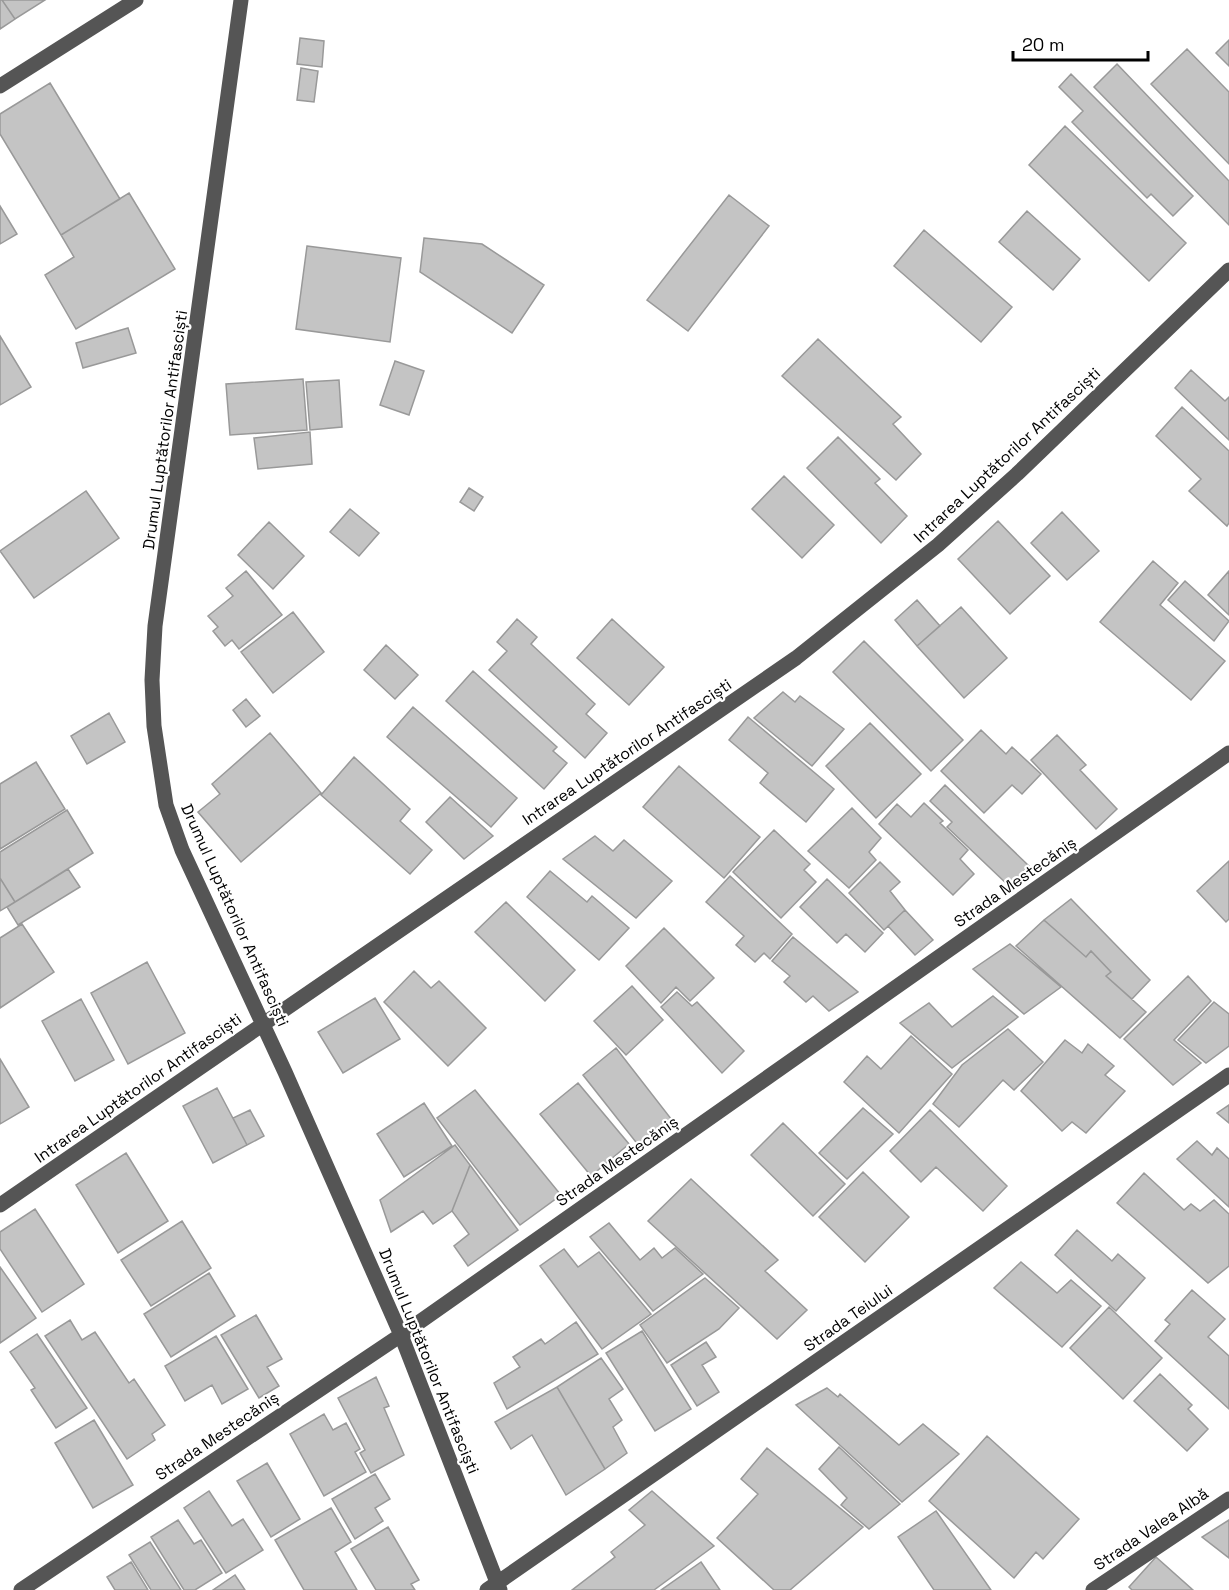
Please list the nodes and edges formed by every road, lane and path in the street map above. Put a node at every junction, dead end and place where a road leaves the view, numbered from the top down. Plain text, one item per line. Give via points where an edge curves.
1 (136, 0) edge
2 (241, 0) edge
3 (0, 86) edge
4 (1229, 270) edge
5 (1229, 753) edge
6 (262, 1023) junction
7 (1229, 1075) edge
8 (0, 1205) edge
9 (401, 1335) junction
10 (1229, 1498) edge
11 (495, 1588) edge
12 (21, 1590) edge
13 (1093, 1590) edge

1 - 3 street
2 - 6 street, Drumul Luptătorilor Antifasciști via 155,626 152,680 154,726 166,805 182,850
4 - 6 street, Intrarea Luptătorilor Antifasciști via 1017,474 938,544 796,658
5 - 9 street, Strada Mestecăniș
6 - 8 street, Intrarea Luptătorilor Antifasciști
6 - 9 street, Drumul Luptătorilor Antifasciști
7 - 11 street, Strada Teiului
9 - 11 street, Drumul Luptătorilor Antifasciști
9 - 12 street, Strada Mestecăniș
10 - 13 street, Strada Valea Albă

